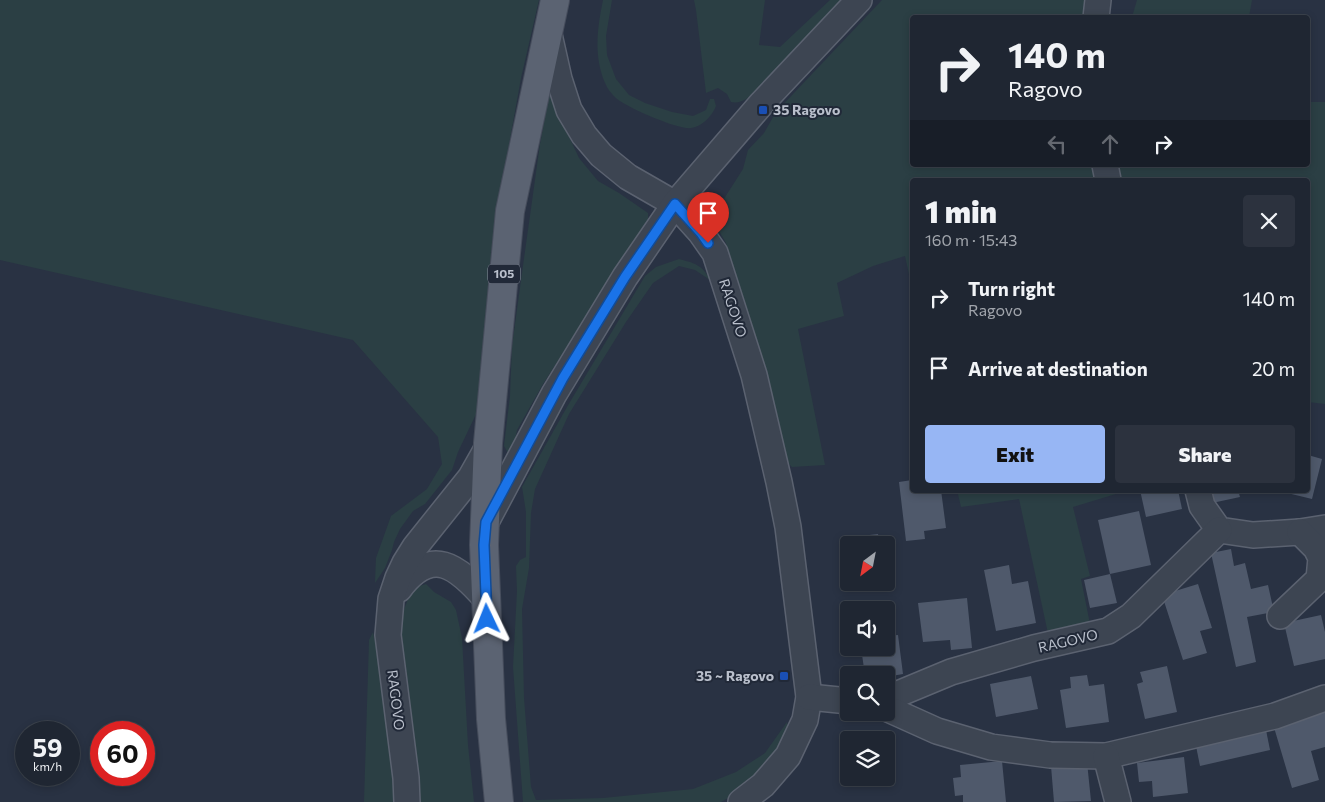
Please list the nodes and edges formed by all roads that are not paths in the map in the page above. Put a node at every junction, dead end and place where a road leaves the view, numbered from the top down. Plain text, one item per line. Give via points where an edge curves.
1 (555, 0) edge
2 (859, 0) edge
3 (1098, 0) edge
4 (1096, 15) edge
5 (548, 29) junction
6 (675, 204) junction
7 (488, 448) junction
8 (1199, 493) edge
9 (486, 522) junction
10 (1325, 528) edge
11 (1219, 530) junction
12 (1300, 532) junction
13 (391, 599) junction
14 (486, 599) junction
15 (1280, 616) dead end
16 (895, 696) edge
17 (809, 697) junction
18 (1325, 698) edge
19 (840, 700) edge
20 (895, 712) edge
21 (1106, 756) junction
22 (407, 802) edge
23 (499, 802) edge
24 (741, 802) edge
25 (1118, 802) edge

1 - 5 main road, 105
2 - 6 street via 762,103
3 - 4 street
5 - 6 street, RAGOVO via 569,110 584,135 601,156 628,177
5 - 7 main road, 105 via 510,210
6 - 9 street via 625,277 563,378
6 - 17 street, RAGOVO via 715,253 754,375 788,527
7 - 9 main road, 105
7 - 13 street, RAGOVO via 471,477 405,563
8 - 11 street via 1202,506
9 - 14 main road, 105
10 - 12 street
11 - 12 street via 1253,535
11 - 16 street, RAGOVO via 1131,616 1108,632 1034,648 951,672
12 - 15 street via 1321,558 1319,579
13 - 14 street via 408,576 438,563 467,577
13 - 22 street, RAGOVO via 388,635
14 - 23 main road, 105 via 491,719
17 - 19 street
17 - 24 street, RAGOVO via 805,720 788,756 763,786
18 - 21 street via 1275,716
20 - 21 street via 937,731 991,747 1050,755
21 - 25 street

